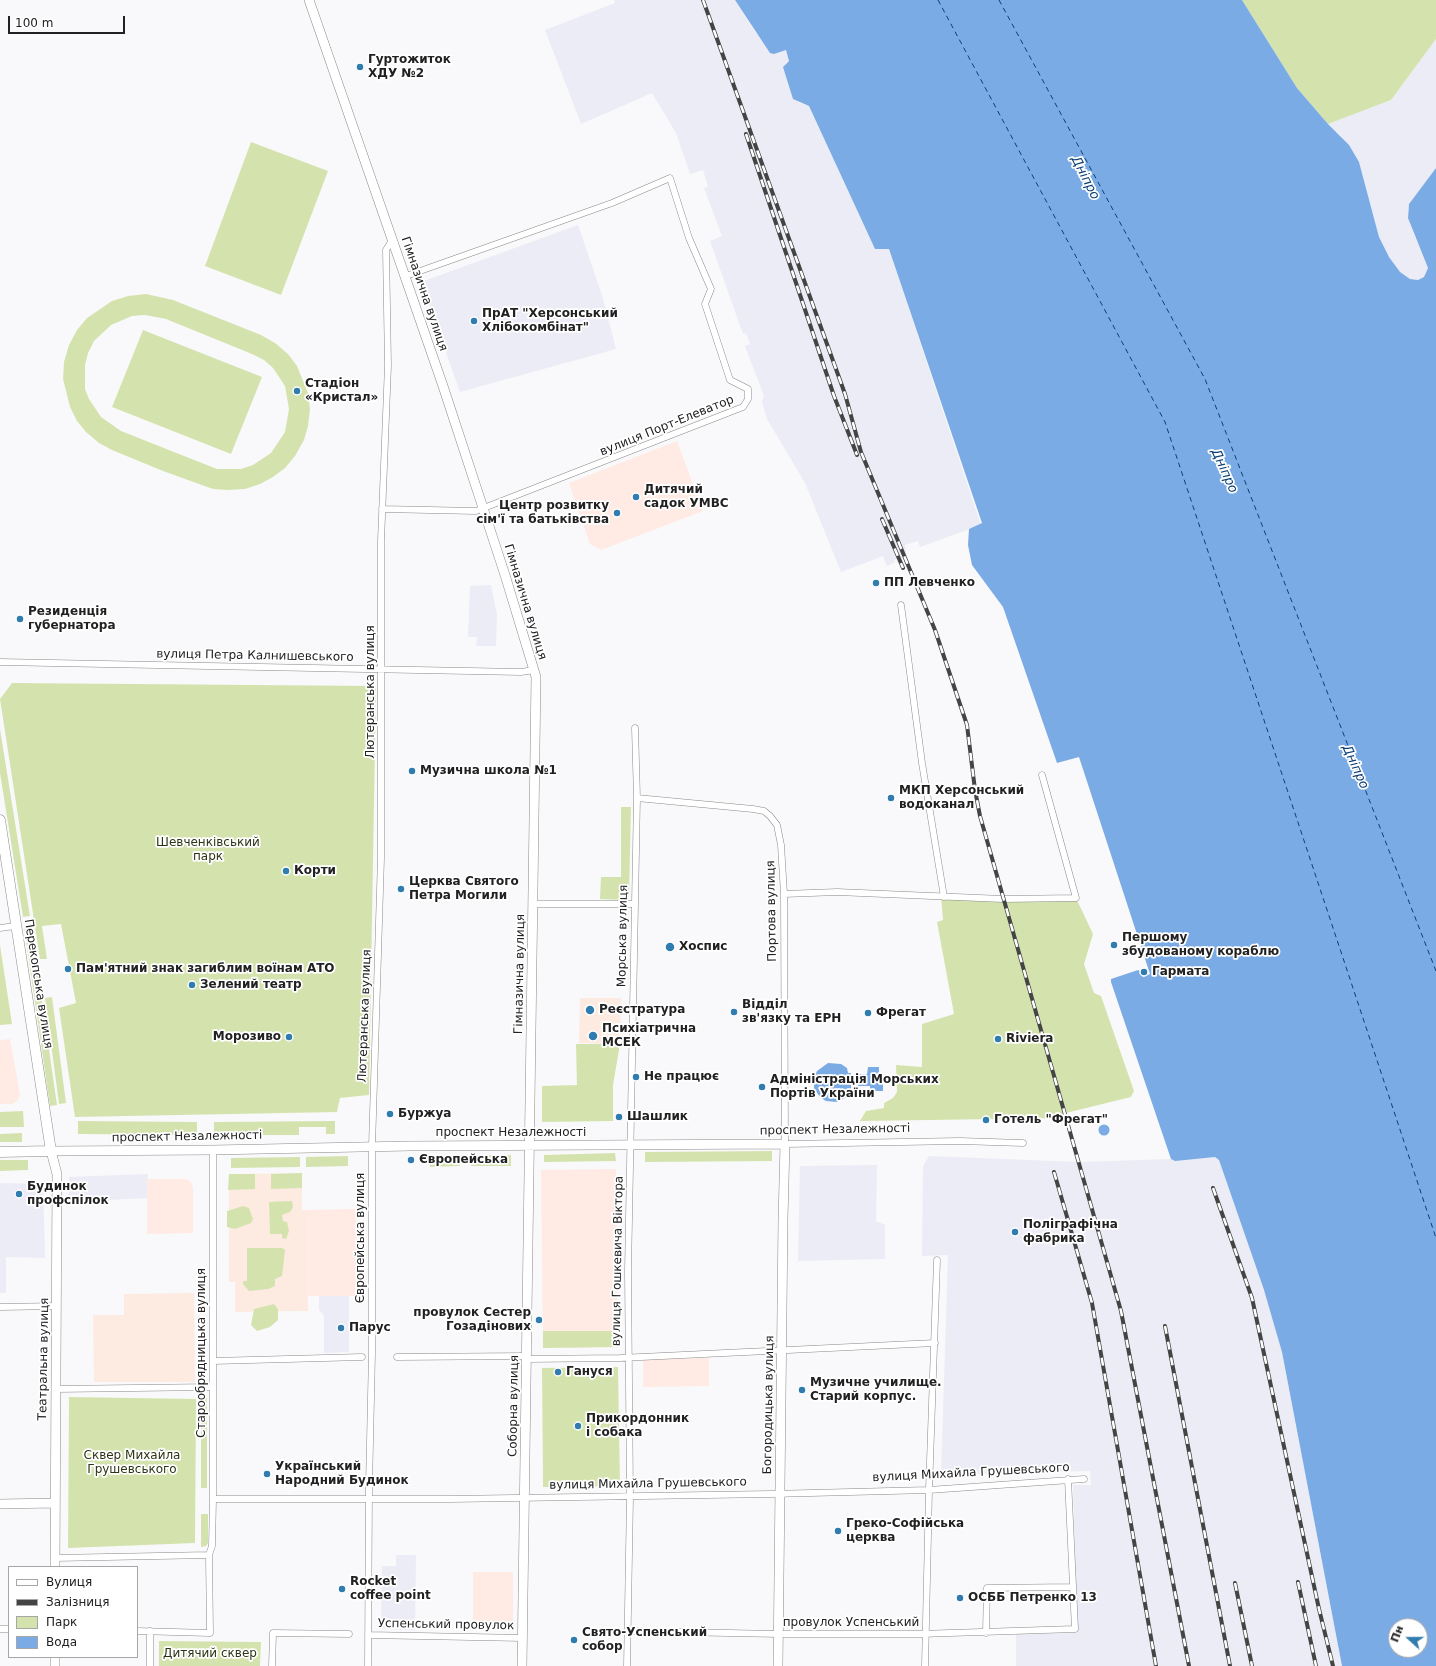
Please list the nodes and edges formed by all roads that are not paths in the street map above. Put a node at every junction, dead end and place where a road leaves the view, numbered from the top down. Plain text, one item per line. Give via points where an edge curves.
1 (309, 0) edge
2 (392, 240) junction
3 (406, 276) junction
4 (382, 509) junction
5 (483, 509) junction
6 (901, 605) dead end
7 (0, 662) edge
8 (382, 668) junction
9 (534, 670) junction
10 (635, 728) dead end
11 (1042, 775) dead end
12 (637, 798) junction
13 (0, 820) edge
14 (784, 894) junction
15 (944, 897) junction
16 (533, 904) junction
17 (634, 904) junction
18 (15, 926) junction
19 (0, 928) edge
20 (1023, 1143) dead end
21 (785, 1144) junction
22 (630, 1145) junction
23 (372, 1146) junction
24 (529, 1146) junction
25 (213, 1150) junction
26 (51, 1151) junction
27 (0, 1152) edge
28 (937, 1260) dead end
29 (0, 1306) edge
30 (57, 1306) junction
31 (935, 1343) junction
32 (783, 1351) junction
33 (362, 1357) dead end
34 (397, 1357) dead end
35 (527, 1357) junction
36 (628, 1357) junction
37 (213, 1361) junction
38 (212, 1387) junction
39 (56, 1389) junction
40 (1068, 1479) junction
41 (1084, 1479) dead end
42 (929, 1490) junction
43 (780, 1493) junction
44 (630, 1497) junction
45 (368, 1498) junction
46 (524, 1498) junction
47 (213, 1499) junction
48 (55, 1503) junction
49 (0, 1504) edge
50 (209, 1555) junction
51 (55, 1562) edge
52 (1073, 1587) junction
53 (138, 1631) edge
54 (150, 1631) junction
55 (627, 1631) junction
56 (986, 1633) junction
57 (349, 1634) dead end
58 (368, 1634) junction
59 (779, 1634) junction
60 (926, 1634) junction
61 (522, 1638) junction
62 (150, 1666) edge
63 (272, 1666) edge
64 (368, 1666) edge
65 (522, 1666) edge
66 (627, 1666) edge
67 (778, 1666) edge
68 (925, 1666) edge

1 - 2 street, Гімназична вулиця
2 - 3 street, Гімназична вулиця
2 - 4 street, Лютеранська вулиця via 386,250 388,365
3 - 5 street, Гімназична вулиця
3 - 5 street, вулиця Порт-Елеватор via 612,203 670,178 689,238 711,289 705,304 730,380 748,389 748,399 743,408
4 - 5 street, вулиця Порт-Елеватор via 476,512
4 - 8 street, Лютеранська вулиця
5 - 9 street, Гімназична вулиця
6 - 15 street via 922,763
7 - 8 street, вулиця Петра Калнишевського
8 - 9 street, вулиця Петра Калнишевського via 522,672
8 - 23 street, Лютеранська вулиця via 380,916
9 - 16 street, Гімназична вулиця via 536,677
10 - 12 street, Морська вулиця
11 - 15 street via 1076,898 1003,900
12 - 14 street, Портова вулиця via 764,811 777,825
12 - 17 street, Морська вулиця
13 - 18 main road, Перекопська вулиця
14 - 15 street via 837,892
14 - 21 street, Портова вулиця
16 - 17 street
16 - 24 street, Гімназична вулиця
17 - 22 street, Морська вулиця
18 - 19 street
18 - 26 main road, Перекопська вулиця
20 - 21 street, проспект Незалежності via 960,1141
21 - 22 street, проспект Незалежності
21 - 32 street, Богородицька вулиця
22 - 24 street, проспект Незалежності
22 - 36 street, вулиця Гошкевича Віктора
23 - 24 street, проспект Незалежності
23 - 25 street, проспект Незалежності
23 - 45 street, Європейська вулиця via 372,1353
24 - 35 street, Соборна вулиця
25 - 26 street, проспект Незалежності
25 - 37 street, Старообрядницька вулиця
26 - 27 main road, проспект Незалежності
26 - 30 street, Театральна вулиця via 57,1174
28 - 31 street
29 - 30 street
30 - 39 street, Театральна вулиця
31 - 32 street via 791,1348
31 - 42 street
32 - 36 street
32 - 43 street, Богородицька вулиця
33 - 37 street
34 - 35 street
35 - 36 street
35 - 46 street, Соборна вулиця
36 - 44 street, вулиця Гошкевича Віктора
37 - 38 street, Старообрядницька вулиця
38 - 39 street
38 - 47 street, Старообрядницька вулиця
39 - 48 street, Театральна вулиця
40 - 41 street, вулиця Михайла Грушевського
40 - 42 street, вулиця Михайла Грушевського
40 - 52 street
42 - 43 street, вулиця Михайла Грушевського
42 - 60 street
43 - 44 street, вулиця Михайла Грушевського
43 - 59 street, Богородицька вулиця
44 - 46 street, вулиця Михайла Грушевського
44 - 55 street, вулиця Гошкевича Віктора
45 - 46 street, вулиця Михайла Грушевського
45 - 47 street, вулиця Михайла Грушевського
45 - 58 street, Європейська вулиця
46 - 61 street, Соборна вулиця
47 - 50 street, Старообрядницька вулиця via 212,1546
48 - 49 street
48 - 51 street, Театральна вулиця
50 - 51 street
50 - 54 street, Старообрядницька вулиця via 210,1633
52 - 56 street via 987,1588
52 - 56 street, провулок Успенський via 1075,1629
53 - 54 street
54 - 62 street
55 - 59 street, провулок Успенський
55 - 66 street, вулиця Гошкевича Віктора
56 - 60 street, провулок Успенський
57 - 63 street via 273,1633
58 - 61 street, Успенський провулок
58 - 64 street, Європейська вулиця
59 - 60 street, провулок Успенський
59 - 67 street, Богородицька вулиця
60 - 68 street
61 - 65 street, Соборна вулиця

